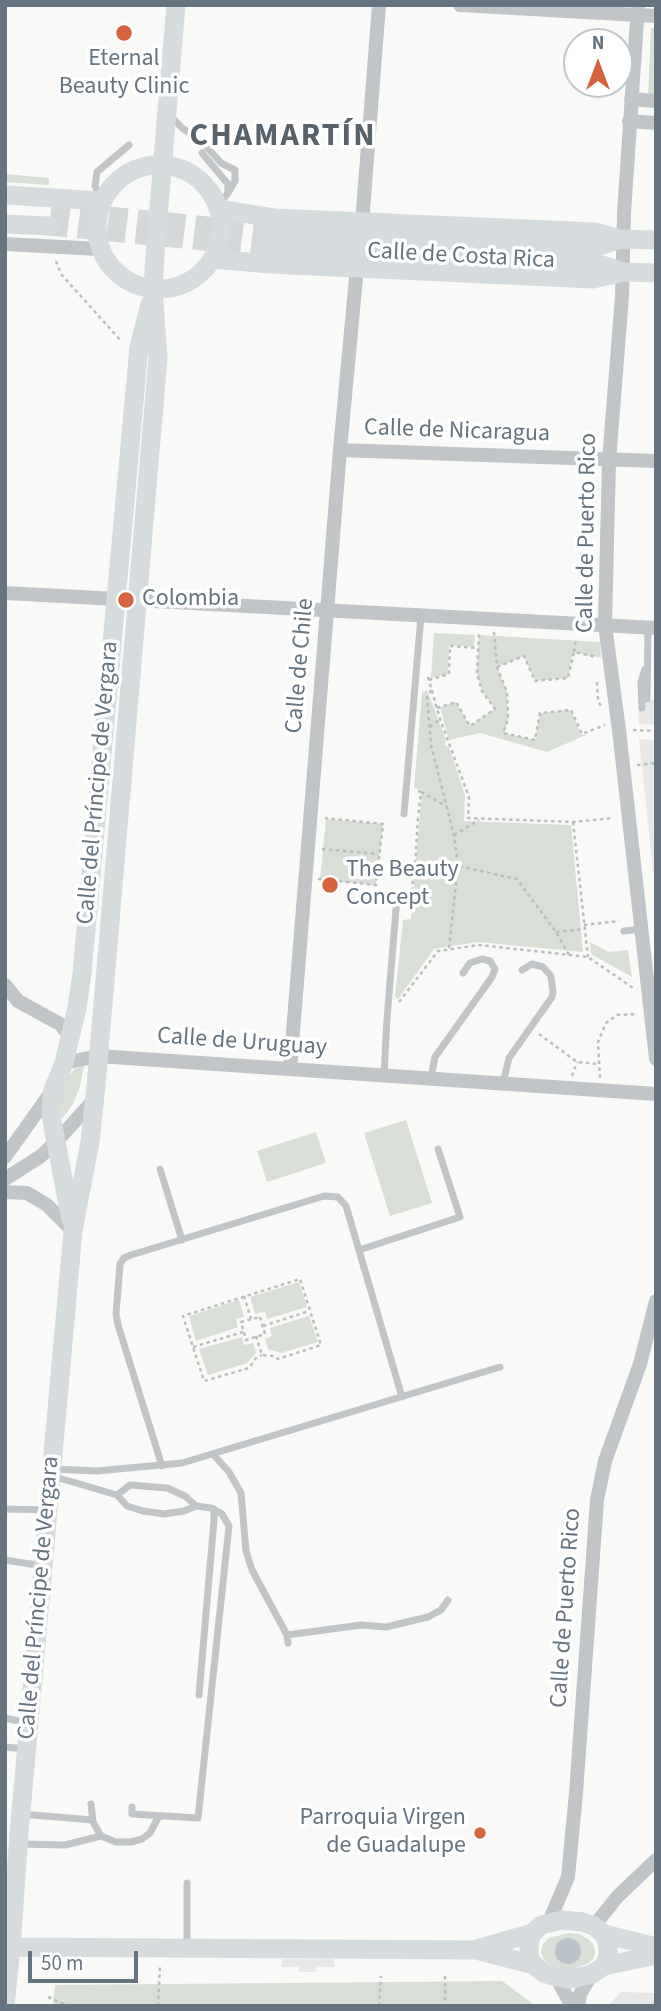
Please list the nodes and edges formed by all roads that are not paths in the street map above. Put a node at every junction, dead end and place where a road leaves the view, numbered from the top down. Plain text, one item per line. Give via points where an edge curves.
1 (176, 5) edge
2 (379, 5) edge
3 (460, 5) edge
4 (637, 10) edge
5 (656, 16) edge
6 (631, 99) junction
7 (656, 101) edge
8 (168, 112) junction
9 (629, 121) junction
10 (656, 123) edge
11 (129, 145) dead end
12 (202, 153) dead end
13 (163, 165) junction
14 (5, 195) edge
15 (102, 201) junction
16 (221, 203) junction
17 (5, 208) edge
18 (362, 223) junction
19 (5, 224) edge
20 (622, 239) junction
21 (656, 240) edge
22 (5, 244) edge
23 (100, 249) junction
24 (212, 259) junction
25 (357, 267) junction
26 (623, 272) junction
27 (656, 273) edge
28 (153, 290) junction
29 (340, 450) junction
30 (609, 460) junction
31 (656, 461) edge
32 (5, 593) edge
33 (116, 599) junction
34 (137, 600) junction
35 (328, 610) junction
36 (421, 615) junction
37 (606, 625) junction
38 (652, 628) edge
39 (648, 662) junction
40 (647, 699) dead end
41 (642, 708) dead end
42 (404, 814) road end
43 (397, 897) road end
44 (641, 924) junction
45 (624, 931) dead end
46 (522, 970) dead end
47 (463, 973) dead end
48 (5, 985) edge
49 (70, 1036) junction
50 (98, 1056) junction
51 (656, 1059) edge
52 (64, 1063) junction
53 (290, 1069) junction
54 (384, 1076) junction
55 (430, 1079) junction
56 (503, 1084) junction
57 (53, 1090) junction
58 (656, 1094) edge
59 (93, 1101) junction
60 (56, 1142) junction
61 (438, 1149) dead end
62 (5, 1157) edge
63 (160, 1169) dead end
64 (5, 1179) edge
65 (5, 1192) edge
66 (73, 1231) junction
67 (181, 1240) junction
68 (359, 1250) junction
69 (656, 1301) edge
70 (500, 1367) dead end
71 (402, 1397) junction
72 (213, 1454) junction
73 (162, 1466) junction
74 (52, 1473) junction
75 (117, 1494) junction
76 (196, 1506) junction
77 (5, 1508) edge
78 (214, 1509) junction
79 (48, 1510) junction
80 (5, 1560) edge
81 (43, 1566) junction
82 (448, 1600) dead end
83 (199, 1695) dead end
84 (5, 1718) edge
85 (29, 1723) junction
86 (5, 1747) edge
87 (27, 1749) junction
88 (91, 1804) dead end
89 (132, 1807) dead end
90 (21, 1814) junction
91 (159, 1816) junction
92 (93, 1820) junction
93 (101, 1836) junction
94 (18, 1844) junction
95 (656, 1860) edge
96 (187, 1883) dead end
97 (541, 1928) junction
98 (599, 1930) junction
99 (8, 1947) edge
100 (656, 1947) edge
101 (187, 1948) junction
102 (476, 1950) junction
103 (656, 1955) edge
104 (534, 1965) junction
105 (598, 1970) junction
106 (556, 1977) junction
107 (5, 2006) edge
108 (572, 2006) edge
109 (578, 2006) edge

1 - 8 main road, Calle del Príncipe de Vergara
2 - 18 street
3 - 4 street
4 - 5 street
4 - 6 street, Calle de Puerto Rico
6 - 7 street
6 - 9 street, Calle de Puerto Rico
8 - 13 main road, Calle del Príncipe de Vergara
8 - 16 lane via 235,170 235,181
9 - 10 street
9 - 20 street, Calle de Puerto Rico
11 - 15 lane via 97,172 95,186
12 - 16 lane via 228,184
13 - 15 main road via 135,170 116,181
13 - 16 main road via 195,177
13 - 28 main road, Calle del Príncipe de Vergara
14 - 15 main road
15 - 23 main road via 96,219
16 - 18 main road via 260,217
16 - 24 main road via 220,238
17 - 19 main road via 50,218
18 - 20 main road via 594,232
20 - 21 main road, Calle de Costa Rica
20 - 26 street, Calle de Puerto Rico
20 - 26 main road, Calle de Costa Rica via 596,247 265,240 596,263
22 - 23 street
23 - 28 main road via 110,267 125,280
24 - 25 main road
24 - 28 main road via 188,283
25 - 26 main road via 593,279
25 - 29 street, Calle de Chile
26 - 27 main road, Calle de Costa Rica
26 - 30 street, Calle de Puerto Rico
28 - 33 main road, Calle del Príncipe de Vergara via 139,347
28 - 34 main road, Calle del Príncipe de Vergara via 158,358
29 - 30 street, Calle de Nicaragua
29 - 35 street, Calle de Chile
30 - 31 street, Calle de Nicaragua
30 - 37 street, Calle de Puerto Rico
32 - 33 street
33 - 34 street
33 - 49 main road, Calle del Príncipe de Vergara via 84,952
34 - 35 street
34 - 50 main road, Calle del Príncipe de Vergara
35 - 36 street
35 - 53 street, Calle de Chile
36 - 37 street
36 - 42 lane
37 - 38 street
37 - 44 street, Calle de Puerto Rico
38 - 39 lane
39 - 40 lane
39 - 41 lane via 641,682
43 - 54 lane
44 - 45 lane
44 - 51 street, Calle de Puerto Rico
46 - 56 lane via 540,964 554,986 552,997 509,1058
47 - 55 lane via 470,963 482,958 495,969 435,1057
48 - 49 street via 18,1001 60,1024
49 - 52 main road, Calle del Príncipe de Vergara
50 - 52 street, Calle de Uruguay
50 - 53 street, Calle de Uruguay
50 - 59 main road, Calle del Príncipe de Vergara
52 - 57 main road, Calle del Príncipe de Vergara
53 - 54 street, Calle de Uruguay
54 - 55 street, Calle de Uruguay
55 - 56 street, Calle de Uruguay
56 - 58 street, Calle de Uruguay
57 - 60 main road, Calle del Príncipe de Vergara
57 - 62 street
59 - 60 street
59 - 66 main road, Calle del Príncipe de Vergara
60 - 64 street
60 - 66 main road, Calle del Príncipe de Vergara
61 - 68 lane via 460,1217
63 - 67 lane
65 - 66 street via 27,1193
66 - 74 main road, Calle del Príncipe de Vergara
67 - 68 lane via 324,1196 338,1197 346,1206
67 - 73 lane via 131,1255 120,1264 118,1325
68 - 71 lane
69 - 97 street, Calle de Puerto Rico via 597,1500 568,1877
70 - 71 lane
71 - 72 lane
72 - 73 lane
72 - 82 lane via 240,1493 249,1561 287,1639 428,1617
73 - 74 lane
74 - 75 lane
74 - 79 main road, Calle del Príncipe de Vergara
75 - 76 lane via 127,1506 164,1514
75 - 76 lane via 130,1485 167,1488
76 - 78 lane
77 - 79 lane
78 - 83 lane
78 - 91 lane via 229,1526 229,1542 198,1818
79 - 81 main road, Calle del Príncipe de Vergara
80 - 81 lane
81 - 85 main road, Calle del Príncipe de Vergara
84 - 85 lane
85 - 87 main road, Calle del Príncipe de Vergara
86 - 87 lane
87 - 90 main road, Calle del Príncipe de Vergara
88 - 92 lane
89 - 91 lane via 132,1814
90 - 92 lane
90 - 94 main road, Calle del Príncipe de Vergara
91 - 93 lane via 142,1839 116,1842
92 - 93 lane
93 - 94 lane via 65,1845
94 - 99 main road, Calle del Príncipe de Vergara
95 - 98 street via 618,1896
96 - 101 lane
97 - 98 main road via 562,1920
97 - 102 main road
97 - 104 main road via 529,1942
98 - 100 main road
98 - 105 main road via 608,1945 608,1956
99 - 101 main road
99 - 107 main road, Calle del Príncipe de Vergara
101 - 102 main road
102 - 104 main road
103 - 105 main road
104 - 106 main road
105 - 106 main road via 571,1979
105 - 109 street via 580,1994
106 - 108 street

